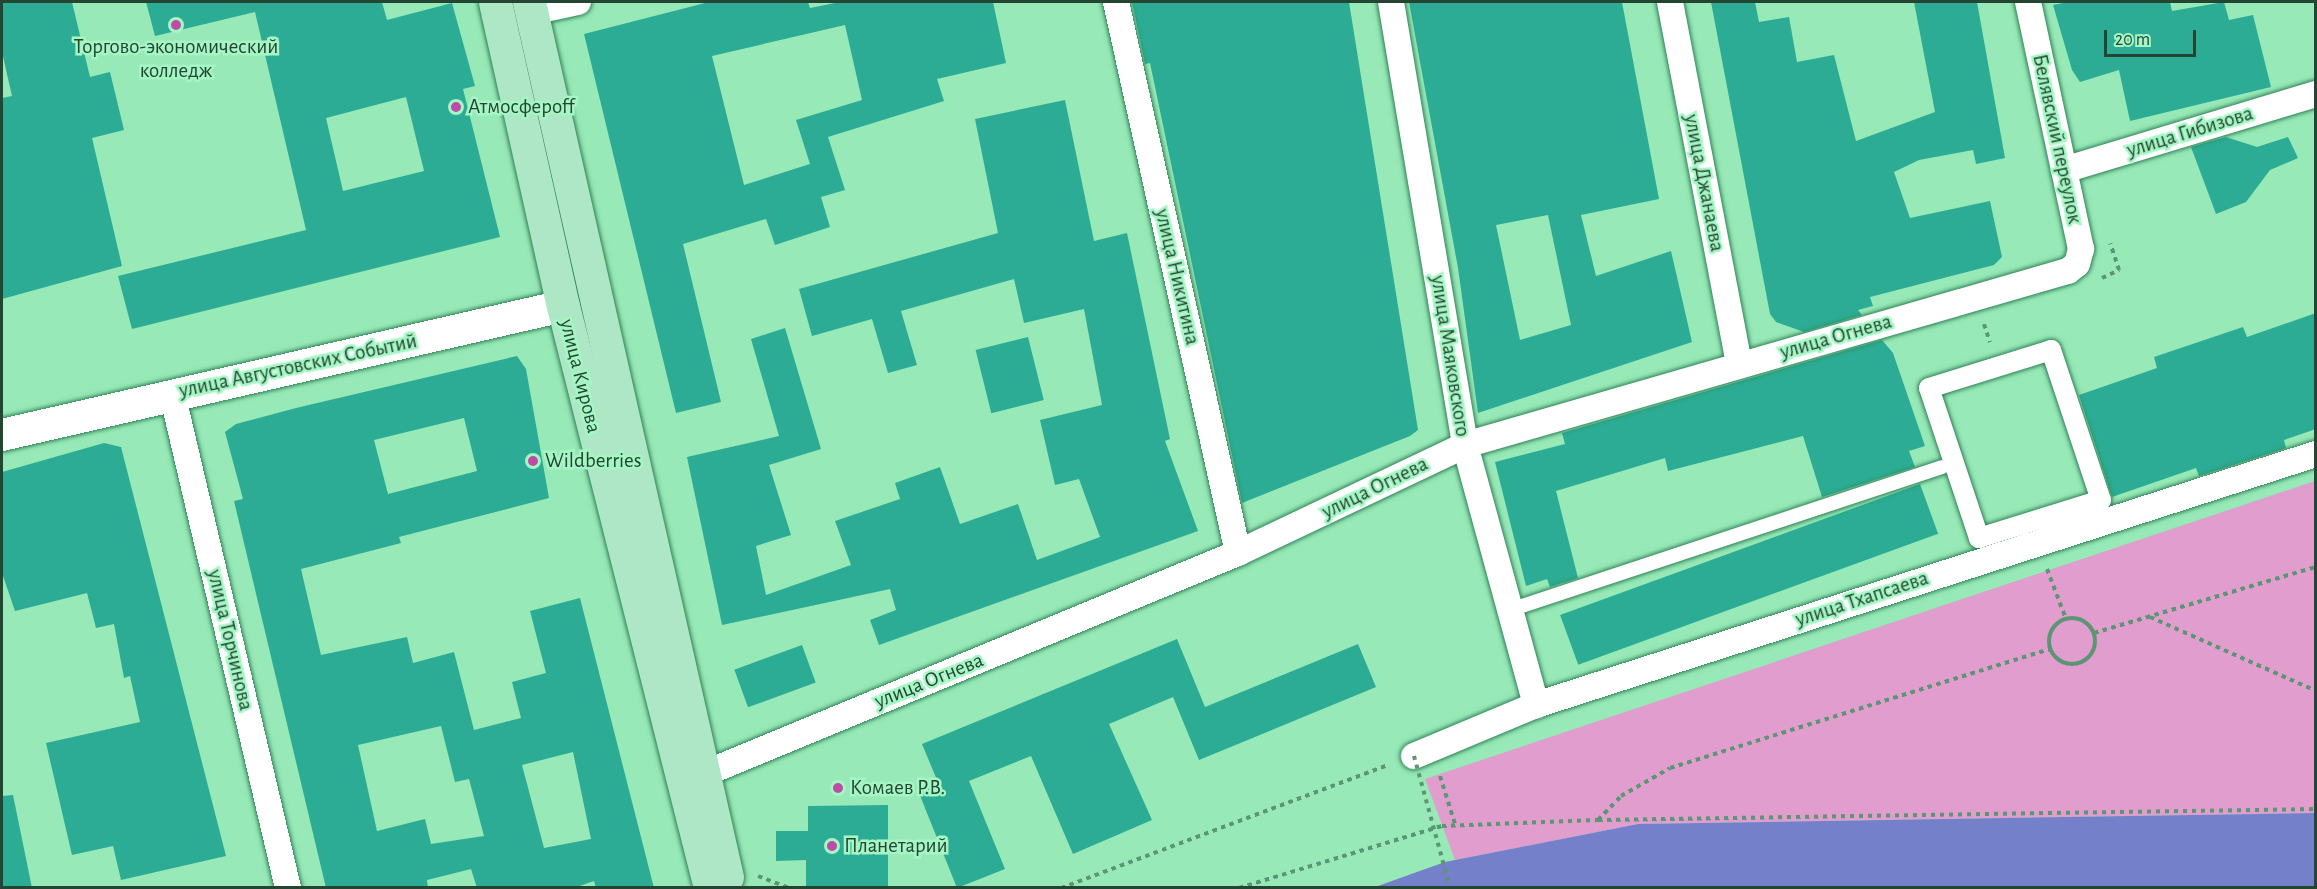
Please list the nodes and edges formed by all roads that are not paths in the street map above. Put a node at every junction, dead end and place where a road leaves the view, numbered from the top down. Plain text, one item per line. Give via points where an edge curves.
1 (495, 2) edge
2 (578, 2) edge
3 (1116, 2) edge
4 (1391, 2) edge
5 (1670, 2) edge
6 (2028, 2) edge
7 (530, 7) edge
8 (2316, 94) edge
9 (2064, 170) junction
10 (2068, 271) joint
11 (594, 298) junction
12 (563, 306) junction
13 (1738, 365) junction
14 (172, 393) junction
15 (2, 435) edge
16 (1465, 445) junction
17 (2316, 454) edge
18 (1942, 467) dead end
19 (1979, 538) joint
20 (1239, 553) junction
21 (1510, 610) junction
22 (1536, 705) junction
23 (1403, 760) road end
24 (706, 773) junction
25 (288, 888) edge
26 (710, 888) edge
27 (728, 888) edge

1 - 12 main road, улица Кирова
2 - 7 street
3 - 20 street, улица Никитина
4 - 16 street, улица Маяковского
5 - 13 street, улица Джанаева
6 - 9 street, Белявский переулок
7 - 11 main road, улица Кирова
8 - 9 street, улица Гибизова
9 - 10 street, Белявский переулок via 2081,249 2077,264
10 - 13 street, улица Огнева
11 - 12 street, улица Августовских Событий
11 - 24 main road, улица Кирова
12 - 14 street, улица Августовских Событий
12 - 26 main road, улица Кирова
13 - 16 street, улица Огнева
14 - 15 street, улица Августовских Событий
14 - 25 street, улица Торчинова
16 - 20 street, улица Огнева
16 - 21 street, улица Маяковского
17 - 22 street, улица Тхапсаева
18 - 21 lane
19 - 19 street via 2101,500 2051,350 1929,388
20 - 24 street, улица Огнева
21 - 22 street, улица Маяковского
22 - 23 street, улица Тхапсаева
24 - 27 main road, улица Кирова

